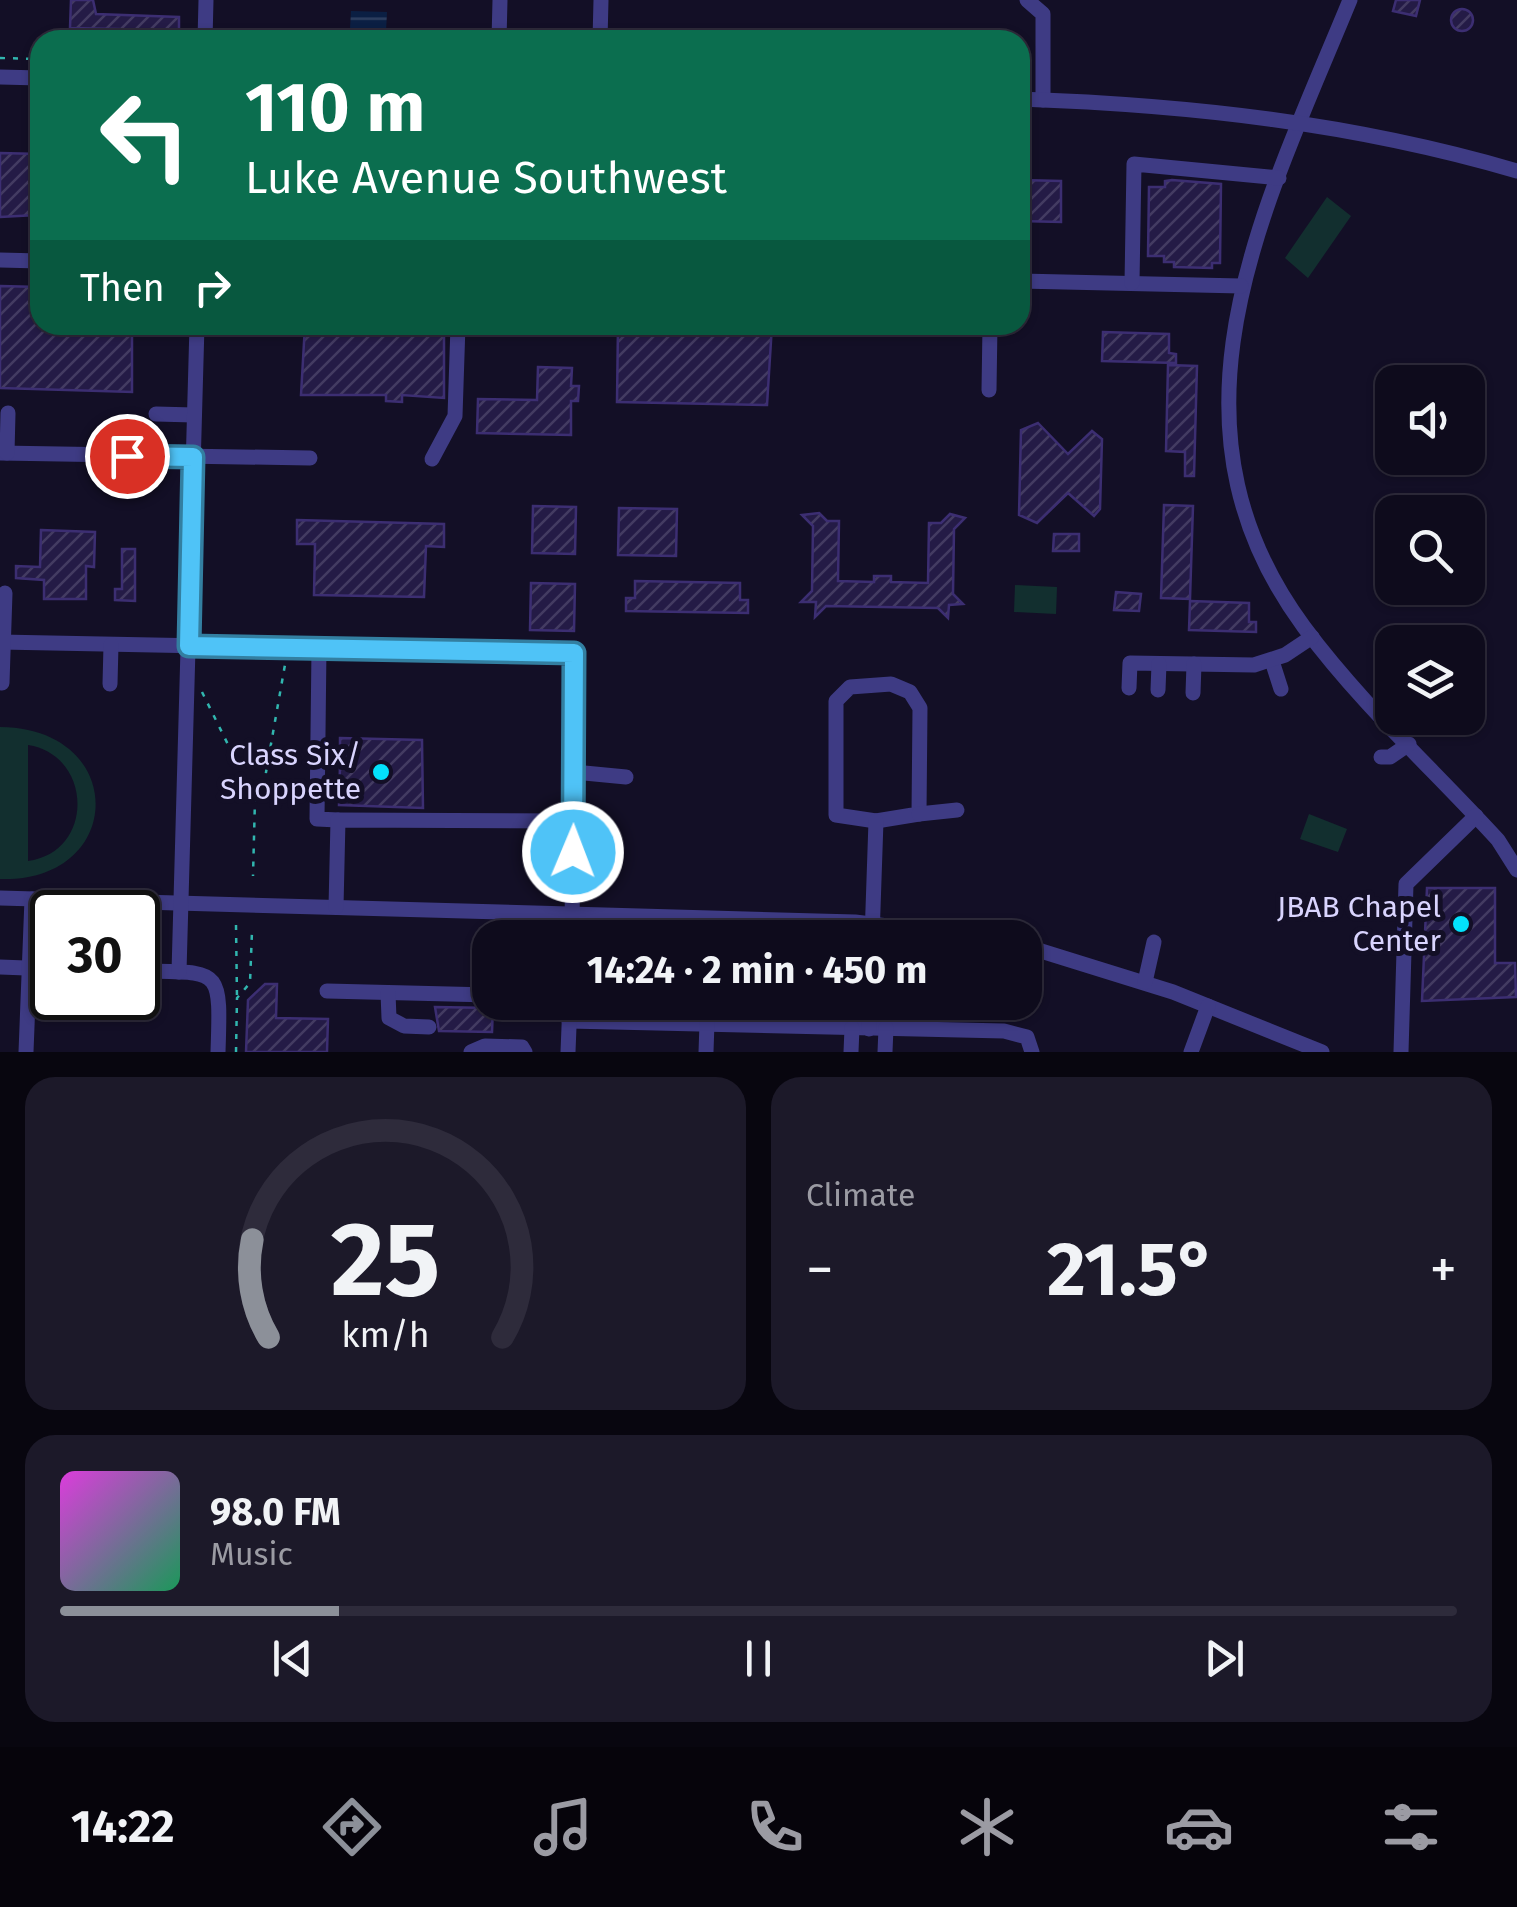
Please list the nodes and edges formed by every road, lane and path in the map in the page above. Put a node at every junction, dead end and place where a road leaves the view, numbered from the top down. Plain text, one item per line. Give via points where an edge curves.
1 (206, 0) edge
2 (500, 0) edge
3 (601, 0) edge
4 (1027, 0) edge
5 (1350, 0) edge
6 (204, 30) edge
7 (499, 30) edge
8 (600, 30) edge
9 (0, 58) edge
10 (30, 59) edge
11 (0, 77) edge
12 (30, 78) edge
13 (1030, 99) edge
14 (1042, 100) junction
15 (1300, 122) junction
16 (1517, 171) edge
17 (1279, 178) junction
18 (0, 260) edge
19 (30, 261) edge
20 (1030, 281) edge
21 (1132, 283) junction
22 (1240, 286) junction
23 (197, 335) edge
24 (458, 335) edge
25 (990, 335) edge
26 (988, 390) dead end
27 (8, 413) dead end
28 (156, 414) dead end
29 (194, 415) junction
30 (4, 453) edge
31 (127, 456) junction
32 (193, 457) junction
33 (310, 458) dead end
34 (432, 459) dead end
35 (126, 488) dead end
36 (5, 593) dead end
37 (1312, 637) junction
38 (2, 642) edge
39 (110, 644) junction
40 (189, 646) junction
41 (286, 648) junction
42 (320, 648) junction
43 (1272, 661) junction
44 (1159, 664) junction
45 (1194, 664) junction
46 (199, 680) dead end
47 (2, 682) edge
48 (110, 684) dead end
49 (1129, 688) dead end
50 (1158, 690) dead end
51 (1281, 690) dead end
52 (1193, 692) dead end
53 (1408, 744) junction
54 (1380, 757) dead end
55 (574, 772) junction
56 (626, 777) dead end
57 (255, 799) junction
58 (957, 810) dead end
59 (919, 814) junction
60 (1476, 816) junction
61 (338, 820) junction
62 (573, 821) junction
63 (876, 822) junction
64 (1517, 870) edge
65 (253, 876) dead end
66 (0, 898) edge
67 (30, 899) edge
68 (160, 902) edge
69 (182, 903) junction
70 (336, 906) junction
71 (572, 913) junction
72 (572, 920) edge
73 (696, 920) edge
74 (872, 920) edge
75 (236, 925) dead end
76 (252, 931) dead end
77 (1154, 942) dead end
78 (1042, 951) edge
79 (0, 967) edge
80 (30, 968) joint
81 (160, 972) edge
82 (179, 972) junction
83 (1145, 982) junction
84 (327, 991) dead end
85 (388, 993) junction
86 (472, 995) edge
87 (237, 998) junction
88 (1208, 1006) junction
89 (869, 1020) edge
90 (569, 1021) joint
91 (707, 1023) junction
92 (429, 1027) dead end
93 (869, 1028) junction
94 (26, 1052) edge
95 (218, 1052) edge
96 (236, 1052) edge
97 (471, 1052) edge
98 (525, 1052) edge
99 (568, 1052) edge
100 (706, 1052) edge
101 (852, 1052) edge
102 (885, 1052) edge
103 (1032, 1052) edge
104 (1191, 1052) edge
105 (1322, 1052) edge
106 (1402, 1052) edge

1 - 6 street
2 - 7 street
3 - 8 street
4 - 14 street via 1042,14
5 - 15 street
9 - 10 path
11 - 12 street
13 - 14 street
14 - 15 street via 1170,105
15 - 16 street
15 - 17 street
17 - 21 street via 1134,164
17 - 22 street
18 - 19 street
20 - 21 street
21 - 22 street
22 - 37 street via 1227,367 1232,459 1262,555
23 - 29 street
24 - 34 street via 455,416
25 - 26 street
27 - 30 street
28 - 29 street
29 - 32 street
30 - 31 street
31 - 32 street
31 - 35 street
32 - 33 street
32 - 40 street
36 - 38 street
37 - 43 street
37 - 53 street
38 - 39 street
38 - 47 street
39 - 40 street
39 - 48 street
40 - 41 street
40 - 69 street
41 - 42 street
41 - 57 path via 283,693
42 - 55 street via 574,653
42 - 61 street via 316,820
43 - 45 street
43 - 51 street
44 - 45 street
44 - 49 street via 1130,663
44 - 50 street
45 - 52 street
46 - 57 path
53 - 54 street
53 - 60 street
55 - 56 street
55 - 62 street
57 - 65 path
58 - 59 street
59 - 63 street
59 - 63 street via 918,700 891,684 858,685 836,701 836,815
60 - 64 street
60 - 106 street via 1406,884
61 - 62 street
61 - 70 street
62 - 71 street
63 - 74 street
66 - 67 street
68 - 69 street
69 - 70 street
69 - 82 street
70 - 71 street
71 - 72 street
71 - 73 street
75 - 87 path
76 - 87 path via 250,983
77 - 83 street
78 - 83 street
79 - 80 street
80 - 94 street
81 - 82 street
82 - 95 street via 203,972 215,981
83 - 88 street
84 - 85 street
85 - 86 street
85 - 92 street via 389,1018
87 - 96 path
88 - 104 street
88 - 105 street
89 - 93 street
90 - 91 street
90 - 99 street
91 - 93 street
91 - 100 street
93 - 101 street
93 - 102 street
93 - 103 street via 1004,1031 1027,1036
97 - 98 street via 485,1046

